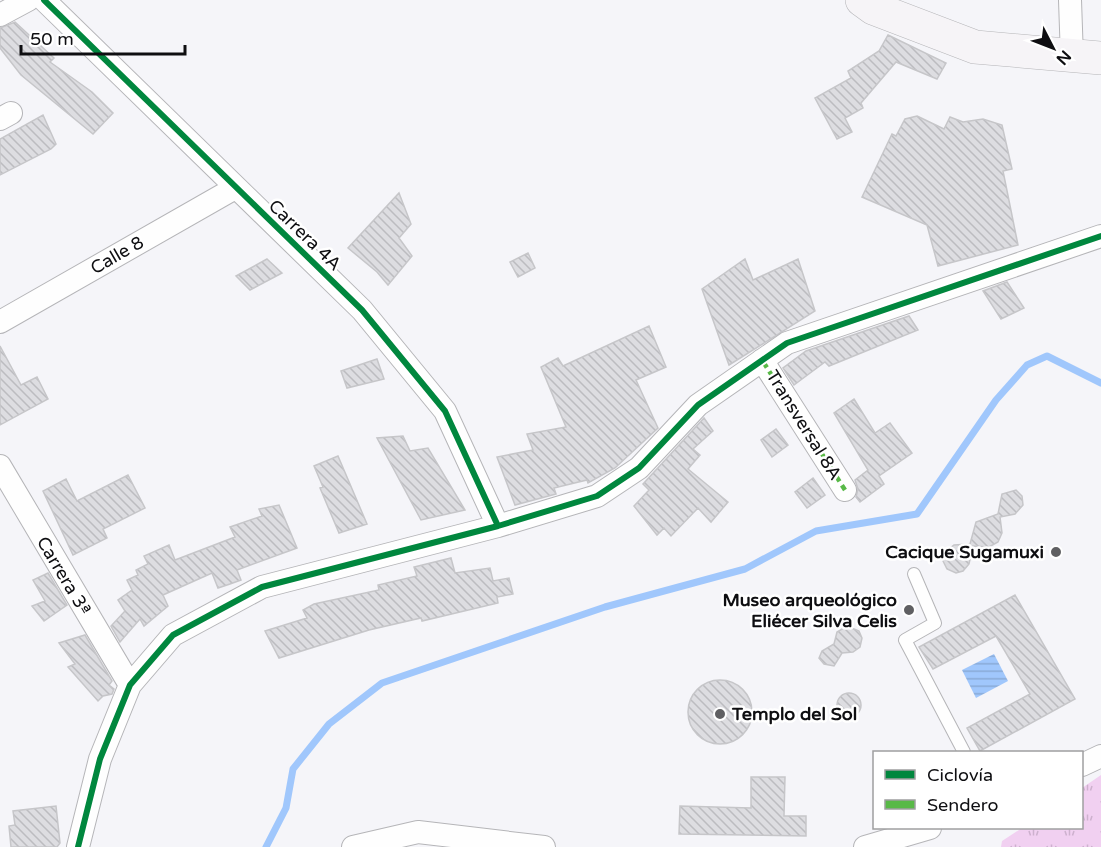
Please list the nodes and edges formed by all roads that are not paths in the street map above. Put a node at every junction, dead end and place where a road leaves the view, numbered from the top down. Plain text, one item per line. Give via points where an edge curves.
1 (28, 0) edge
2 (44, 0) edge
3 (862, 0) edge
4 (1070, 0) edge
5 (0, 15) edge
6 (1087, 58) edge
7 (235, 189) junction
8 (1101, 236) edge
9 (0, 322) edge
10 (762, 360) junction
11 (3, 479) edge
12 (845, 490) dead end
13 (498, 526) junction
14 (914, 574) dead end
15 (130, 685) junction
16 (963, 751) edge
17 (1101, 756) edge
18 (1083, 765) edge
19 (927, 829) edge
20 (78, 847) edge
21 (353, 847) edge
22 (544, 847) edge
23 (866, 847) edge

1 - 5 street
2 - 7 street, Carrera 4A
3 - 6 street via 873,8 975,47
4 - 6 street
7 - 9 street, Calle 8
7 - 13 street, Carrera 4A via 362,310 445,411
8 - 10 street via 787,343
10 - 12 street, Transversal 8A
10 - 13 street via 698,405 639,468 597,496
11 - 15 street, Carrera 3ª
13 - 15 street via 262,587 173,635
14 - 16 lane via 935,623 905,640
15 - 20 street via 100,759
17 - 18 street
19 - 23 street
21 - 22 street via 418,832

